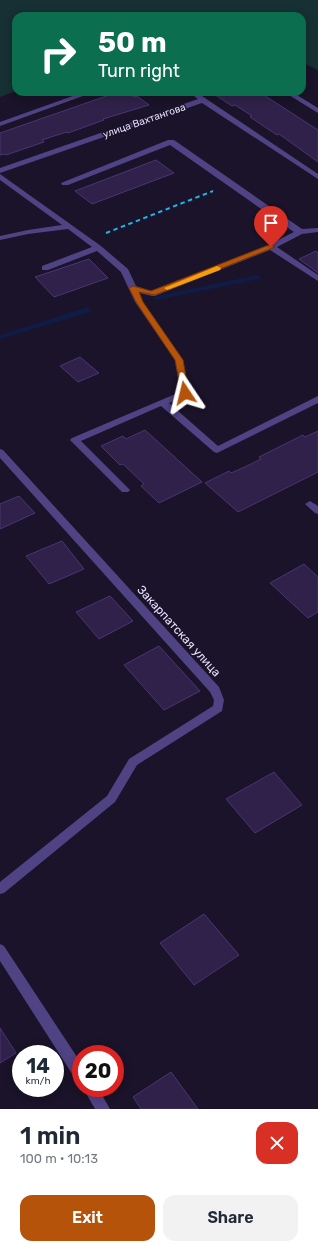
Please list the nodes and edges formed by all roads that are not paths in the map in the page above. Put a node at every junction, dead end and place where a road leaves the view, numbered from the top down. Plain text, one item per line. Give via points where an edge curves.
1 (80, 96) edge
2 (198, 96) edge
3 (294, 96) edge
4 (203, 100) junction
5 (318, 111) edge
6 (0, 124) edge
7 (0, 171) edge
8 (0, 176) edge
9 (318, 177) edge
10 (65, 183) dead end
11 (70, 227) junction
12 (318, 230) edge
13 (300, 232) junction
14 (0, 238) edge
15 (271, 247) junction
16 (98, 248) junction
17 (45, 268) dead end
18 (318, 279) edge
19 (133, 288) junction
20 (318, 399) edge
21 (163, 403) junction
22 (0, 452) edge
23 (125, 490) dead end
24 (310, 504) dead end
25 (318, 511) edge
26 (0, 889) edge
27 (0, 950) edge
28 (72, 1061) edge
29 (96, 1097) edge
30 (103, 1109) edge

1 - 6 street
2 - 4 street
3 - 5 street
4 - 7 street, улица Вахтангова
4 - 9 street
8 - 11 street
10 - 13 street via 171,142
11 - 14 street
11 - 16 street
12 - 13 street
13 - 15 street
15 - 18 street
15 - 19 street via 152,294
16 - 17 street
16 - 19 street via 125,271
19 - 21 street via 139,302 179,360 185,393
20 - 21 street via 217,450
21 - 23 street via 75,440
22 - 26 street, Закарпатская улица via 215,690 219,700 218,708 133,762 111,800
24 - 25 street
27 - 28 street
29 - 30 street

